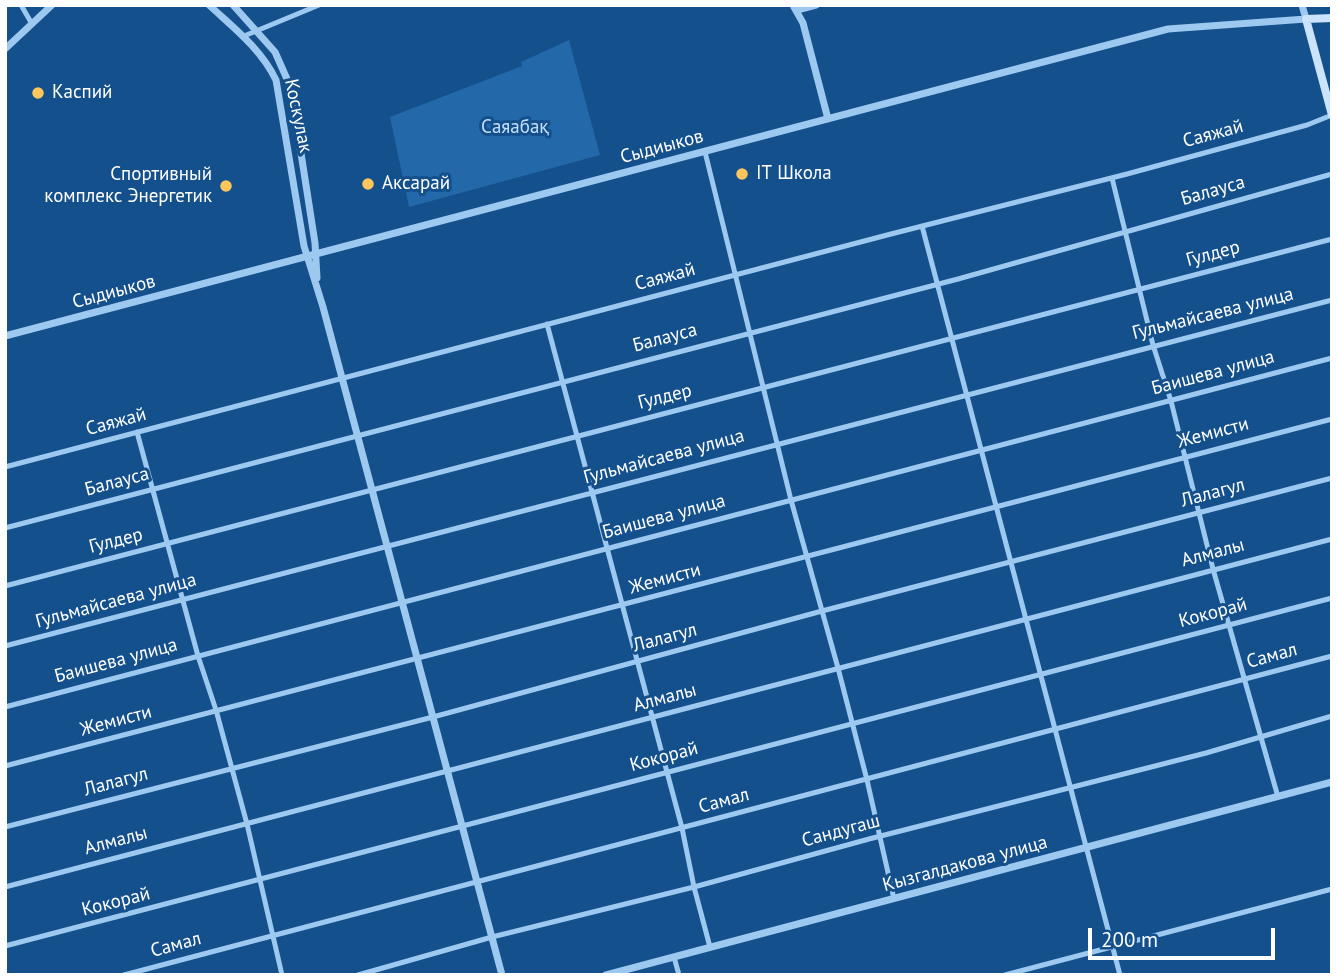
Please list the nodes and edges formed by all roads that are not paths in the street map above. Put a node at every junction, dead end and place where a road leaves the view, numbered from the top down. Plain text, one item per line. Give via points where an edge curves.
1 (21, 5) edge
2 (52, 5) edge
3 (209, 5) edge
4 (233, 5) edge
5 (319, 5) edge
6 (816, 5) edge
7 (1303, 5) edge
8 (793, 6) edge
9 (806, 7) edge
10 (1332, 18) edge
11 (1306, 19) junction
12 (803, 23) junction
13 (32, 24) junction
14 (255, 31) junction
15 (244, 36) junction
16 (5, 49) edge
17 (1332, 115) edge
18 (828, 120) junction
19 (705, 152) junction
20 (1332, 174) edge
21 (1112, 178) junction
22 (922, 226) junction
23 (1126, 232) junction
24 (1332, 239) edge
25 (311, 257) junction
26 (736, 275) junction
27 (939, 284) junction
28 (1140, 290) junction
29 (1332, 300) edge
30 (547, 324) junction
31 (750, 331) junction
32 (5, 336) edge
33 (952, 339) junction
34 (1153, 345) junction
35 (1332, 358) edge
36 (342, 378) junction
37 (562, 381) junction
38 (763, 389) junction
39 (967, 395) junction
40 (1171, 401) junction
41 (1332, 419) edge
42 (137, 432) junction
43 (358, 435) junction
44 (576, 436) junction
45 (778, 444) junction
46 (980, 451) junction
47 (1186, 457) junction
48 (5, 467) edge
49 (1332, 478) edge
50 (153, 489) junction
51 (373, 491) junction
52 (592, 491) junction
53 (791, 500) junction
54 (995, 506) junction
55 (1200, 513) junction
56 (5, 527) edge
57 (1332, 538) edge
58 (169, 544) junction
59 (387, 546) junction
60 (608, 548) junction
61 (806, 557) junction
62 (1010, 563) junction
63 (1213, 569) junction
64 (5, 586) edge
65 (1332, 598) edge
66 (183, 600) junction
67 (402, 602) junction
68 (623, 606) junction
69 (822, 611) junction
70 (1026, 618) junction
71 (1228, 625) junction
72 (5, 646) edge
73 (198, 656) junction
74 (1332, 656) edge
75 (417, 657) junction
76 (638, 661) junction
77 (838, 668) junction
78 (1042, 674) junction
79 (1244, 680) junction
80 (5, 707) edge
81 (216, 710) junction
82 (1332, 716) edge
83 (433, 717) junction
84 (653, 717) junction
85 (851, 724) junction
86 (1054, 731) junction
87 (1260, 737) junction
88 (5, 766) edge
89 (231, 769) junction
90 (448, 771) junction
91 (667, 772) junction
92 (867, 780) junction
93 (1332, 782) edge
94 (1070, 787) junction
95 (1278, 797) junction
96 (247, 824) junction
97 (5, 827) edge
98 (463, 828) junction
99 (682, 828) junction
100 (880, 836) junction
101 (1086, 848) junction
102 (260, 881) junction
103 (478, 883) junction
104 (5, 887) edge
105 (694, 887) junction
106 (1332, 889) edge
107 (894, 900) junction
108 (274, 935) junction
109 (492, 937) junction
110 (5, 946) edge
111 (710, 947) junction
112 (1113, 947) junction
113 (674, 957) junction
114 (124, 975) edge
115 (282, 975) edge
116 (358, 975) edge
117 (502, 975) edge
118 (606, 975) edge
119 (679, 975) edge
120 (1004, 975) edge
121 (1120, 975) edge

1 - 13 street
2 - 13 street
3 - 15 street, Коскулак
4 - 14 street, Коскулак
5 - 14 street
6 - 9 street
7 - 11 street
8 - 9 street
8 - 12 street
9 - 12 street
10 - 11 main road, Сыдиыков
11 - 17 main road
11 - 18 street, Сыдиыков via 1168,29
12 - 18 street
13 - 16 street
14 - 15 street
14 - 25 street, Коскулак via 275,52 287,79
15 - 25 street, Коскулак via 276,80
17 - 21 street, Саяжай
18 - 19 street, Сыдиыков
19 - 25 street, Сыдиыков
19 - 26 street
20 - 23 street, Балауса
21 - 22 street, Саяжай
21 - 23 street
22 - 26 street, Саяжай
22 - 27 street
23 - 27 street, Балауса
23 - 28 street
24 - 28 street, Гулдер
25 - 32 street, Сыдиыков
25 - 36 street
26 - 30 street, Саяжай
26 - 31 street
27 - 31 street, Балауса
27 - 33 street
28 - 33 street, Гулдер
28 - 34 street
29 - 34 street, Гульмайсаева улица
30 - 36 street, Саяжай
30 - 37 street
31 - 37 street, Балауса
31 - 38 street
33 - 38 street, Гулдер
33 - 39 street
34 - 39 street, Гульмайсаева улица
34 - 40 street
35 - 40 street, Баишева улица
36 - 42 street, Саяжай
36 - 43 street
37 - 43 street, Балауса
37 - 44 street
38 - 44 street, Гулдер
38 - 45 street
39 - 45 street, Гульмайсаева улица
39 - 46 street
40 - 46 street, Баишева улица
40 - 47 street
41 - 47 street, Жемисти
42 - 48 street, Саяжай
42 - 50 street
43 - 50 street, Балауса
43 - 51 street
44 - 51 street, Гулдер
44 - 52 street
45 - 52 street, Гульмайсаева улица
45 - 53 street
46 - 53 street, Баишева улица
46 - 54 street
47 - 54 street, Жемисти
47 - 55 street
49 - 55 street, Лалагул
50 - 56 street, Балауса
50 - 58 street
51 - 58 street, Гулдер
51 - 59 street
52 - 59 street, Гульмайсаева улица
52 - 60 street
53 - 60 street, Баишева улица
53 - 61 street
54 - 61 street, Жемисти
54 - 62 street
55 - 62 street, Лалагул
55 - 63 street
57 - 63 street, Алмалы
58 - 64 street, Гулдер
58 - 66 street
59 - 66 street, Гульмайсаева улица
59 - 67 street
60 - 67 street, Баишева улица
60 - 68 street
61 - 68 street, Жемисти
61 - 69 street
62 - 69 street, Лалагул
62 - 70 street
63 - 70 street, Алмалы
63 - 71 street
65 - 71 street, Кокорай
66 - 72 street, Гульмайсаева улица
66 - 73 street
67 - 73 street, Баишева улица
67 - 75 street
68 - 75 street, Жемисти
68 - 76 street
69 - 76 street, Лалагул
69 - 77 street
70 - 77 street, Алмалы
70 - 78 street
71 - 78 street, Кокорай
71 - 79 street
73 - 80 street, Баишева улица
73 - 81 street
74 - 79 street, Самал
75 - 81 street, Жемисти
75 - 83 street
76 - 83 street, Лалагул
76 - 84 street
77 - 84 street, Алмалы
77 - 85 street
78 - 85 street, Кокорай
78 - 86 street
79 - 86 street, Самал
79 - 87 street
81 - 88 street, Жемисти
81 - 89 street
82 - 87 street, Сандугаш
83 - 89 street, Лалагул
83 - 90 street
84 - 90 street, Алмалы
84 - 91 street
85 - 91 street, Кокорай
85 - 92 street
86 - 92 street, Самал
86 - 94 street
87 - 94 street, Сандугаш
87 - 95 street
89 - 96 street
89 - 97 street, Лалагул
90 - 96 street, Алмалы
90 - 98 street
91 - 98 street, Кокорай
91 - 99 street
92 - 99 street, Самал
92 - 100 street
93 - 95 street, Кызгалдакова улица
94 - 100 street, Сандугаш
94 - 101 street
95 - 101 street, Кызгалдакова улица
96 - 102 street
96 - 104 street, Алмалы
98 - 102 street, Кокорай
98 - 103 street
99 - 103 street, Самал
99 - 105 street
100 - 105 street, Сандугаш
100 - 107 street
101 - 107 street, Кызгалдакова улица
101 - 112 street
102 - 108 street
102 - 110 street, Кокорай
103 - 108 street, Самал
103 - 109 street
105 - 109 street, Сандугаш
105 - 111 street
106 - 112 street
107 - 111 street, Кызгалдакова улица
108 - 114 street, Самал
108 - 115 street
109 - 116 street, Сандугаш
109 - 117 street
111 - 113 street, Кызгалдакова улица
112 - 120 street
112 - 121 street
113 - 118 street, Кызгалдакова улица
113 - 119 street

